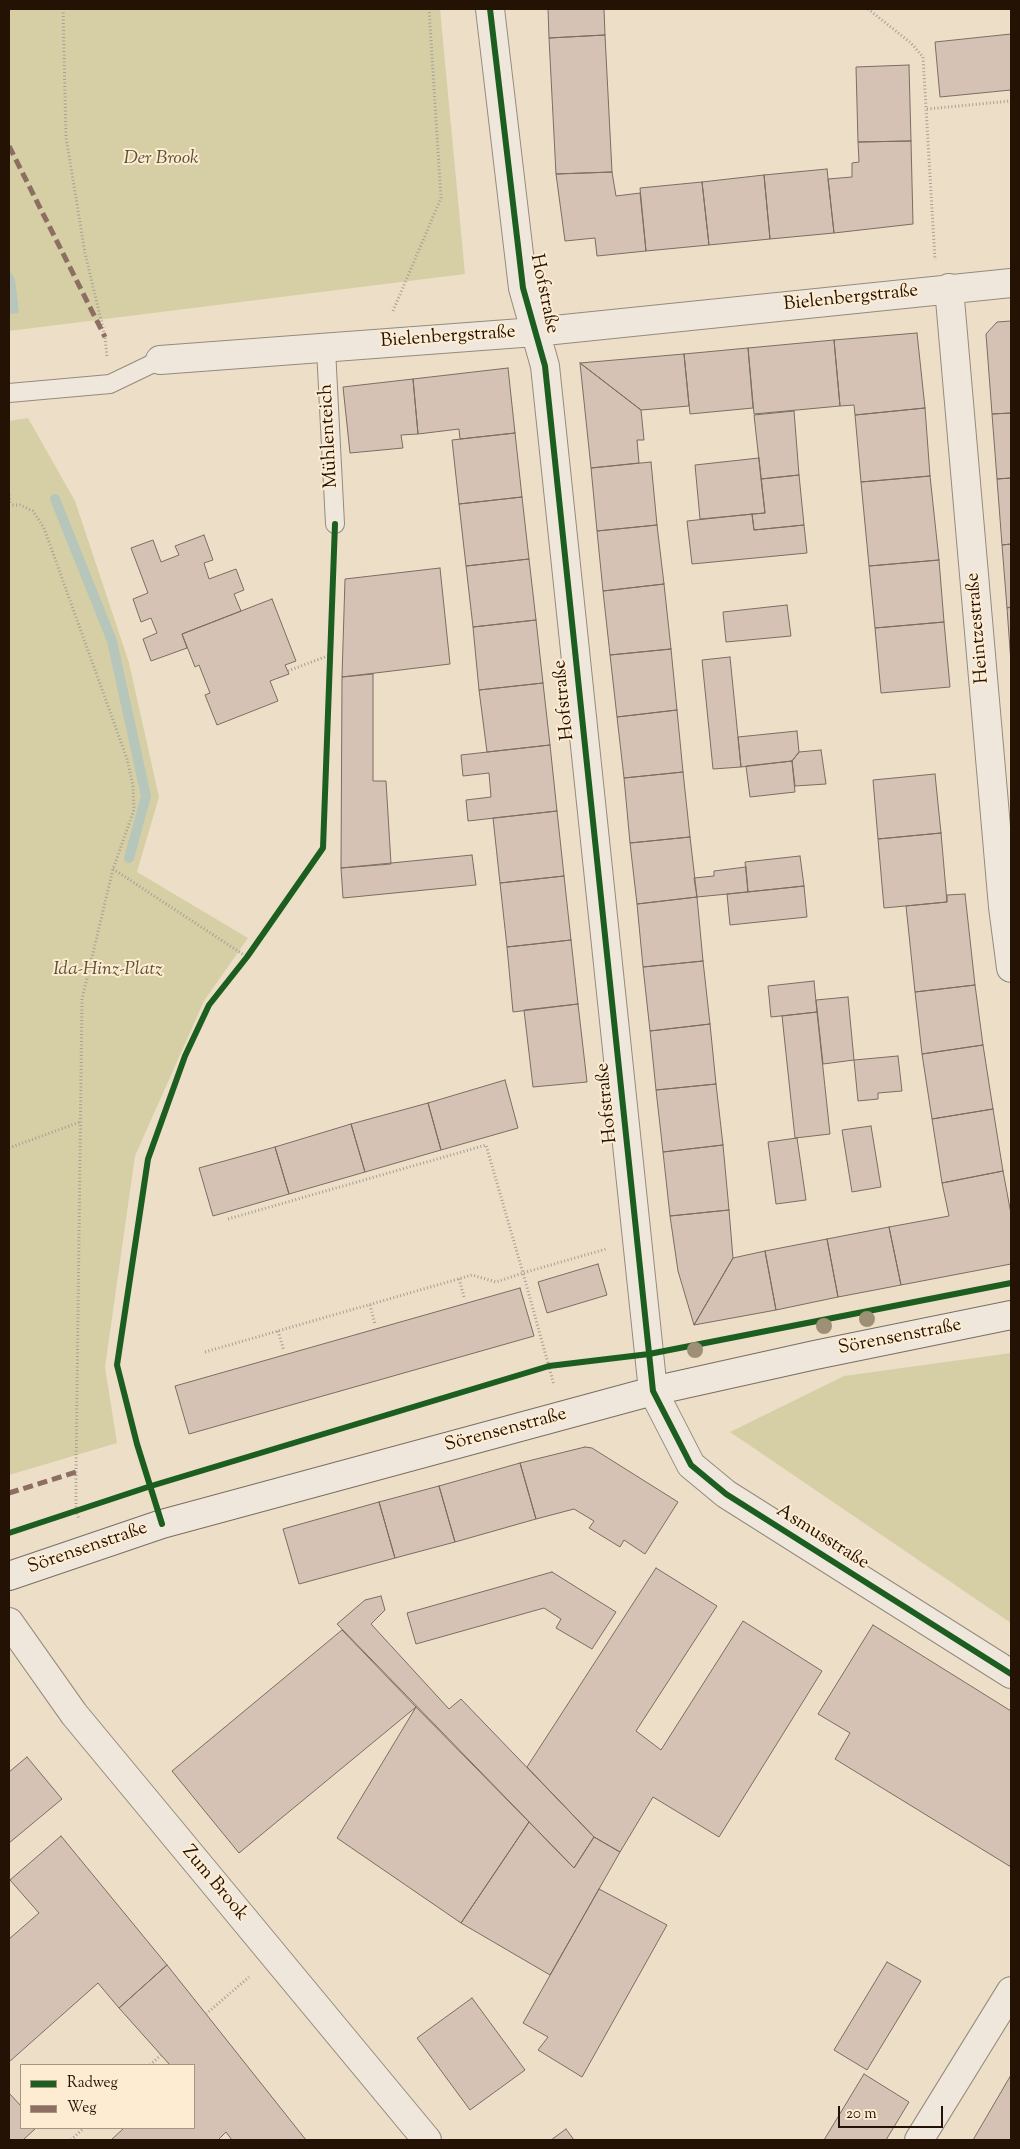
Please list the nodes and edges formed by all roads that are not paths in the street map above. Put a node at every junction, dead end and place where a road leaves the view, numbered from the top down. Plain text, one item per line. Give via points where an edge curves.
1 (490, 9) edge
2 (1011, 283) edge
3 (943, 289) junction
4 (535, 332) junction
5 (326, 349) junction
6 (160, 360) joint
7 (9, 393) edge
8 (335, 524) dead end
9 (1011, 968) edge
10 (1011, 1315) edge
11 (653, 1391) junction
12 (9, 1576) edge
13 (9, 1622) edge
14 (1011, 1674) edge
15 (1011, 1991) edge
16 (428, 2140) edge
17 (919, 2140) edge

1 - 4 street, Hofstraße via 523,288
2 - 3 street, Bielenbergstraße
3 - 4 street, Bielenbergstraße
3 - 9 street, Heintzestraße
4 - 5 street, Bielenbergstraße
4 - 11 street, Hofstraße via 545,366
5 - 6 street, Bielenbergstraße
5 - 8 lane, Mühlenteich
6 - 7 lane, Bielenbergstraße via 110,384
10 - 11 street, Sörensenstraße
11 - 12 street, Sörensenstraße via 162,1524
11 - 14 street, Asmusstraße via 691,1465 726,1494
13 - 16 street, Zum Brook via 74,1714
15 - 17 street

